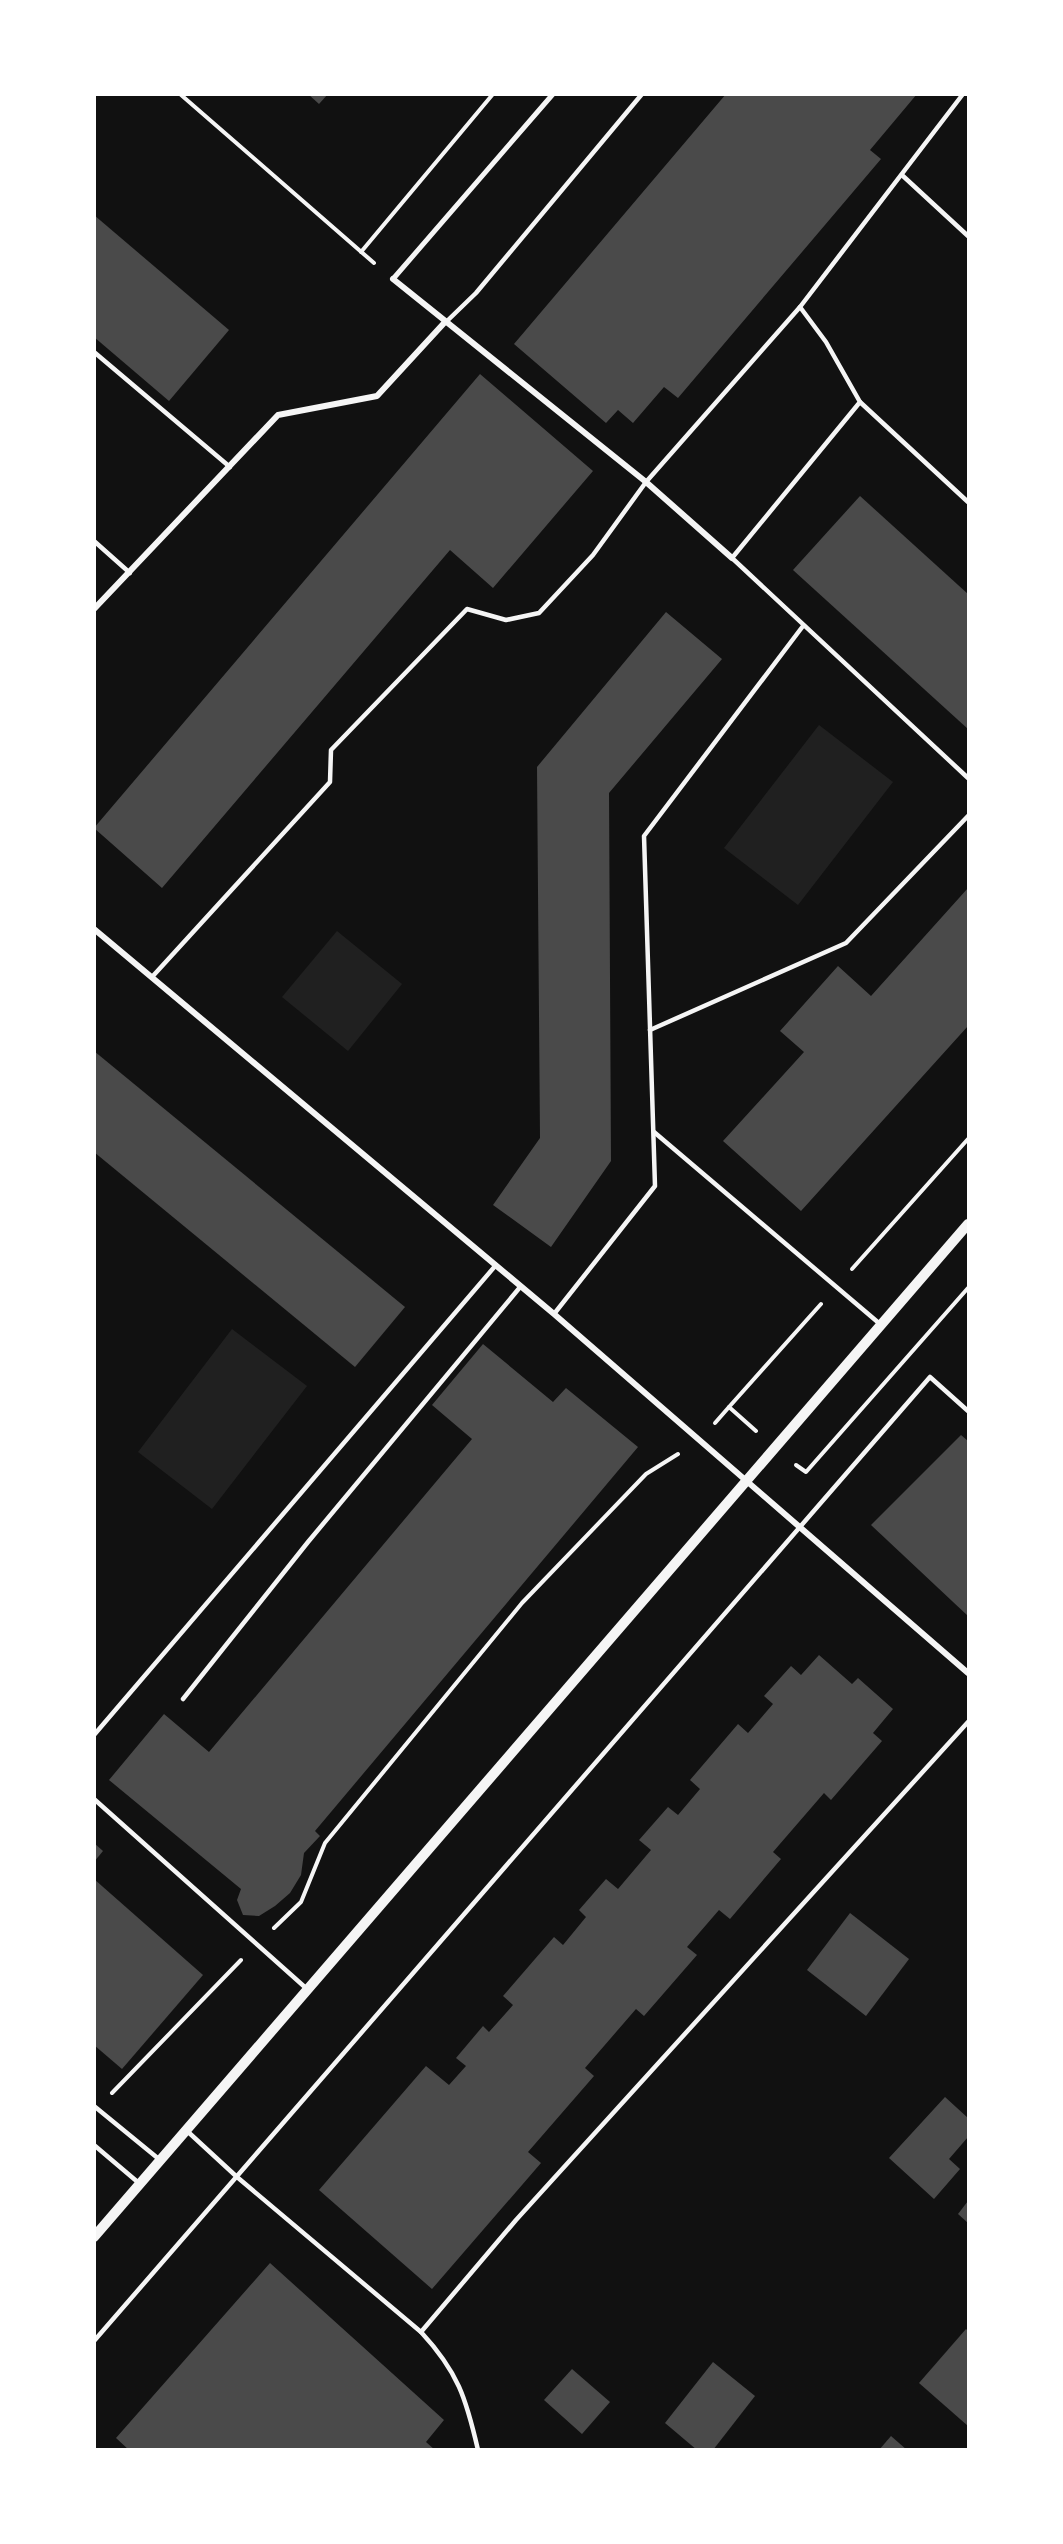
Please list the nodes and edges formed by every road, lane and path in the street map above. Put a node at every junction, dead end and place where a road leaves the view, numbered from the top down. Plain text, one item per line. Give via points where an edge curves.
1 (180, 94) edge
2 (493, 94) edge
3 (553, 94) edge
4 (642, 94) edge
5 (963, 94) edge
6 (903, 176) junction
7 (969, 236) edge
8 (361, 252) junction
9 (393, 279) junction
10 (800, 307) junction
11 (445, 322) junction
12 (94, 352) edge
13 (860, 402) junction
14 (230, 467) junction
15 (646, 482) junction
16 (969, 502) edge
17 (94, 541) edge
18 (732, 558) junction
19 (130, 573) junction
20 (94, 609) edge
21 (803, 626) junction
22 (969, 778) edge
23 (969, 816) edge
24 (94, 929) edge
25 (152, 977) junction
26 (650, 1030) junction
27 (654, 1132) junction
28 (969, 1224) edge
29 (496, 1264) junction
30 (521, 1286) junction
31 (554, 1314) junction
32 (882, 1325) junction
33 (729, 1407) dead end
34 (969, 1411) edge
35 (699, 1442) junction
36 (747, 1483) junction
37 (800, 1527) junction
38 (969, 1673) edge
39 (183, 1699) dead end
40 (969, 1722) edge
41 (94, 1735) edge
42 (94, 1799) edge
43 (256, 1944) junction
44 (309, 1990) junction
45 (96, 2107) edge
46 (186, 2130) junction
47 (94, 2145) edge
48 (160, 2160) junction
49 (237, 2177) junction
50 (140, 2184) junction
51 (94, 2237) edge
52 (422, 2332) junction
53 (94, 2341) edge
54 (478, 2450) edge

1 - 8 path
2 - 8 path
3 - 9 street
4 - 11 lane via 476,293
5 - 6 lane
6 - 7 lane
6 - 10 lane
8 - 9 path
9 - 11 street
10 - 13 lane via 826,342
10 - 15 lane
11 - 14 street via 377,396 278,415
11 - 15 street
12 - 14 lane
13 - 16 lane
13 - 18 lane
14 - 19 street
15 - 18 street
15 - 25 lane via 593,555 539,613 506,620 467,609 331,750 330,782
17 - 19 lane
18 - 21 lane
19 - 20 street
21 - 22 lane
21 - 26 lane via 644,836
23 - 26 lane via 846,943
24 - 25 street
25 - 29 street
26 - 27 lane
27 - 31 lane via 655,1186
27 - 32 lane
28 - 32 street
29 - 30 street
29 - 41 lane
30 - 31 street
30 - 39 lane
31 - 35 street
32 - 36 street
33 - 35 path
34 - 37 lane via 930,1377
35 - 36 street
35 - 43 path via 646,1474 522,1603 325,1843 301,1902
36 - 37 street
36 - 44 street
37 - 38 street
37 - 49 lane
40 - 52 lane via 516,2220
42 - 43 lane
43 - 44 lane
43 - 45 path
44 - 46 street
45 - 48 lane
46 - 48 street
46 - 49 lane
47 - 50 lane
48 - 50 street
49 - 52 lane
49 - 53 lane
50 - 51 street
52 - 54 lane via 445,2358 461,2386

